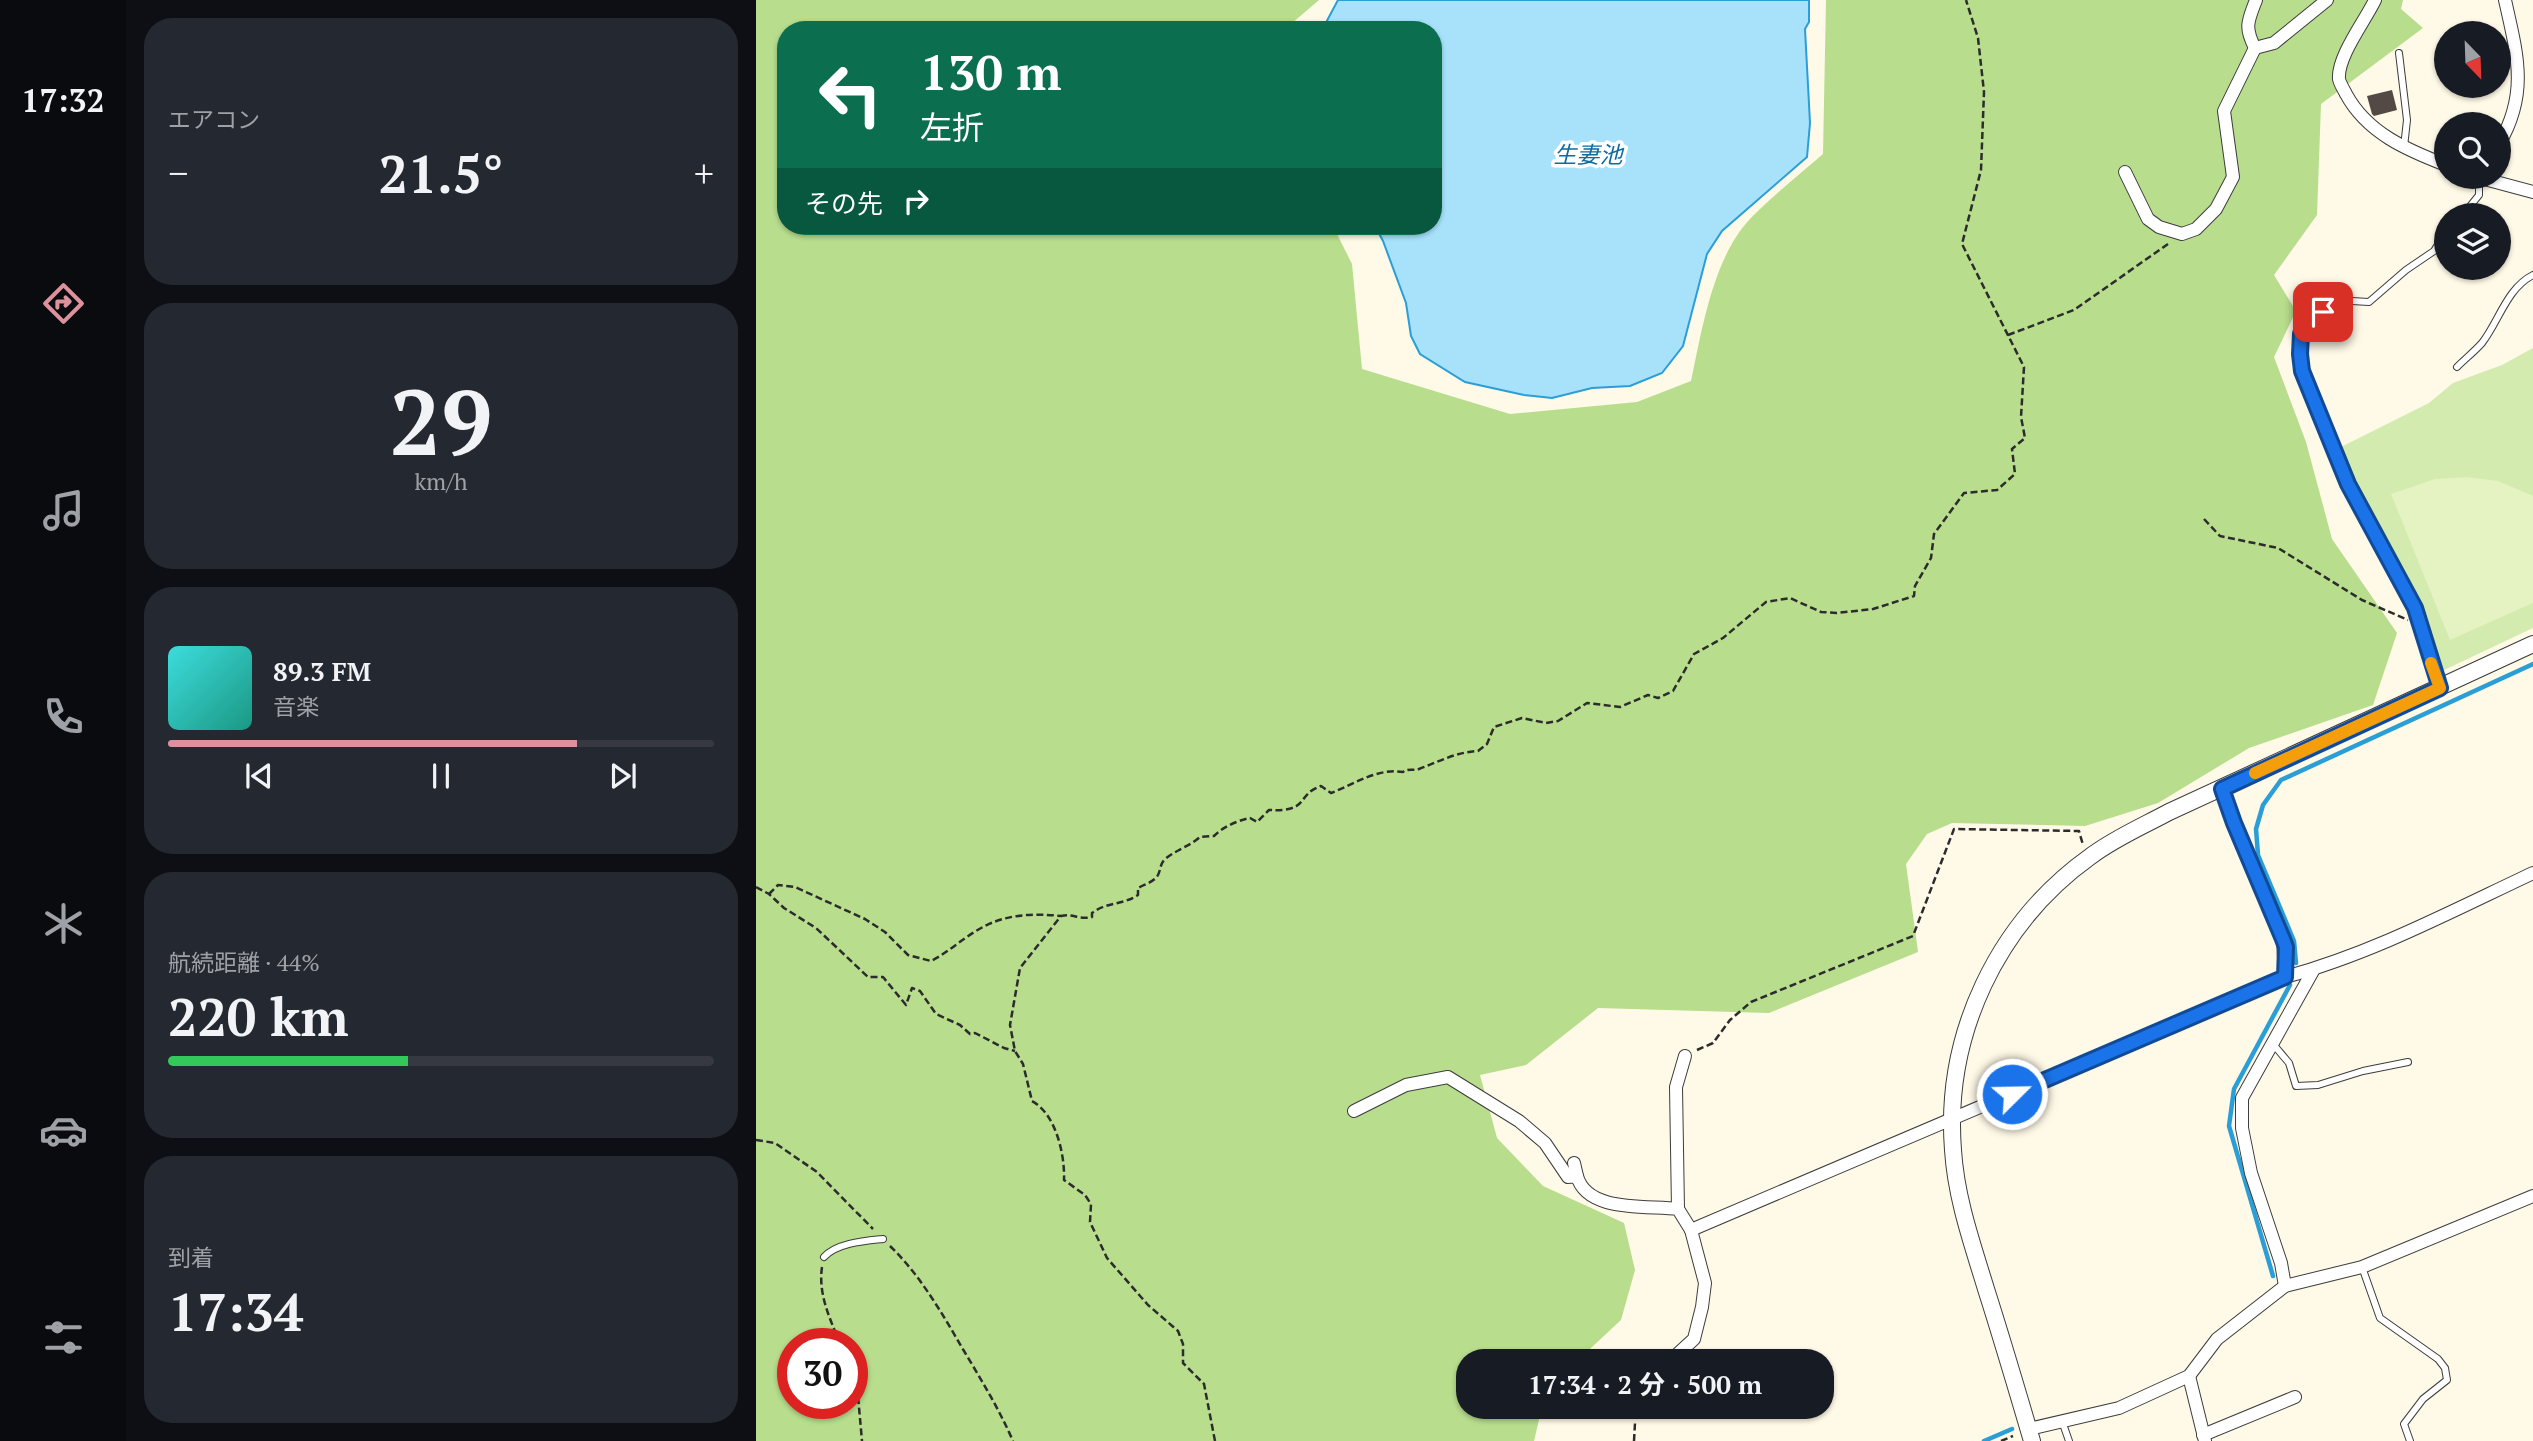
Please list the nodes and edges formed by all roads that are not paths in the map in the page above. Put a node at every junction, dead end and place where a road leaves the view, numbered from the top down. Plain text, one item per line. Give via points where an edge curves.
1 (2256, 0) edge
2 (2327, 0) edge
3 (2375, 0) edge
4 (2505, 0) edge
5 (2255, 48) junction
6 (2399, 52) dead end
7 (2511, 120) edge
8 (2404, 148) junction
9 (2434, 160) edge
10 (2125, 172) dead end
11 (2511, 186) edge
12 (2533, 192) edge
13 (2434, 251) edge
14 (2533, 275) edge
15 (2457, 367) dead end
16 (2533, 644) edge
17 (2440, 688) junction
18 (2222, 789) junction
19 (2533, 873) edge
20 (2314, 969) junction
21 (2285, 977) junction
22 (2272, 1043) junction
23 (1685, 1056) road end
24 (2408, 1062) dead end
25 (1354, 1111) dead end
26 (1952, 1119) junction
27 (1574, 1163) dead end
28 (1577, 1177) junction
29 (2533, 1196) edge
30 (1678, 1209) junction
31 (1691, 1230) junction
32 (883, 1239) road end
33 (824, 1257) road end
34 (2362, 1267) junction
35 (2285, 1286) junction
36 (1683, 1349) edge
37 (2189, 1376) junction
38 (2295, 1397) dead end
39 (2062, 1420) junction
40 (2031, 1435) edge
41 (2204, 1438) edge
42 (2069, 1441) edge
43 (2410, 1441) edge

1 - 5 street via 2247,25
2 - 5 street via 2274,43
3 - 8 street via 2344,54 2339,80 2354,109
4 - 7 street via 2519,64
5 - 10 street via 2224,111 2233,177 2216,209 2196,229 2182,234 2148,219
6 - 8 lane via 2407,120
8 - 9 street
11 - 12 street
13 - 17 lane via 2369,302 2335,300 2311,330 2301,334 2300,354 2302,371 2348,484 2415,608
14 - 15 lane via 2525,279 2482,342
16 - 17 street
17 - 18 street
18 - 21 street via 2286,947
18 - 26 street via 2092,855 2051,888 2017,927 1992,966 1969,1019
19 - 20 street via 2403,934
20 - 21 street
20 - 22 street
21 - 26 street
22 - 24 lane via 2289,1063 2296,1086 2318,1085
22 - 35 street via 2242,1098 2242,1128
23 - 30 street via 1676,1087
25 - 28 street via 1406,1085 1448,1077 1519,1121 1545,1143 1568,1177
26 - 31 street
26 - 40 street via 1966,1223
27 - 28 street
28 - 30 street via 1580,1185 1604,1202
29 - 34 street
30 - 31 street
31 - 36 street via 1705,1283 1694,1339
32 - 33 lane via 856,1242
34 - 35 street
34 - 43 lane via 2381,1318 2445,1368 2447,1380 2423,1399 2404,1424
35 - 37 street via 2217,1339
37 - 39 street via 2119,1408
37 - 41 street
38 - 41 street
39 - 40 street
39 - 42 lane

